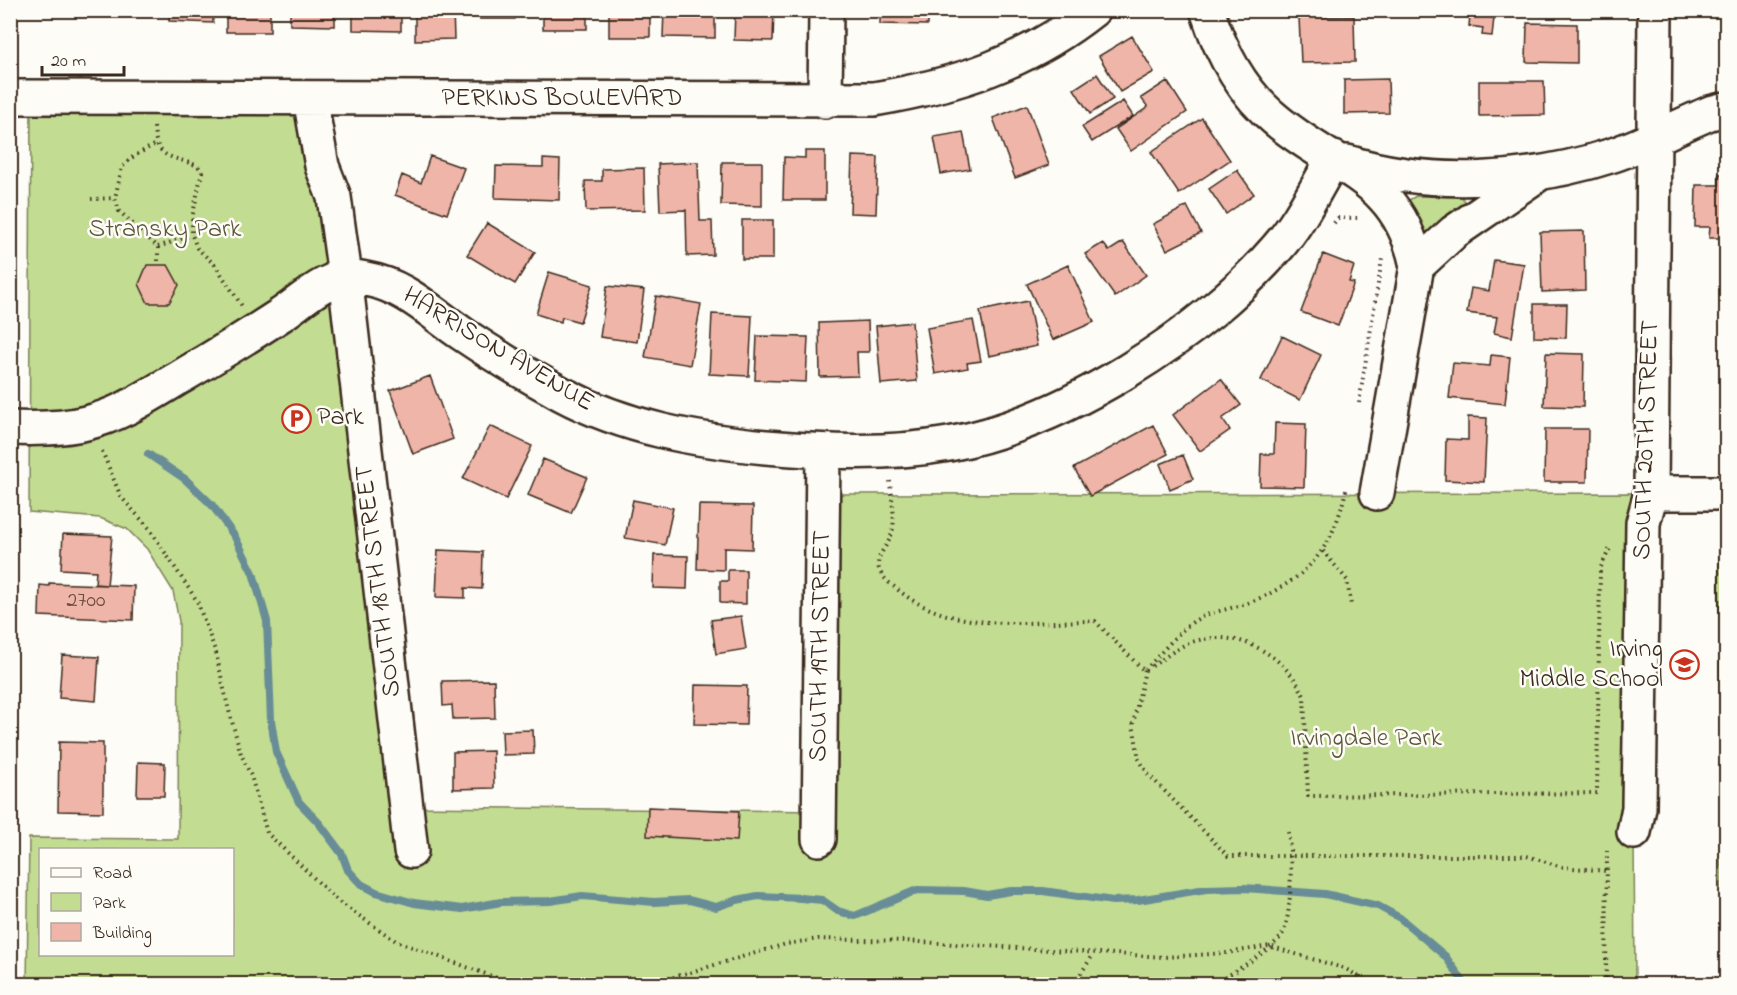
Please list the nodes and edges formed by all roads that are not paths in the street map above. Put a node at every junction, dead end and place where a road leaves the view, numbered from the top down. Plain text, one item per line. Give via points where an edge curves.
1 (826, 10) edge
2 (1093, 10) edge
3 (1208, 10) edge
4 (1655, 10) edge
5 (10, 97) edge
6 (310, 98) junction
7 (825, 101) junction
8 (1726, 109) edge
9 (1655, 136) junction
10 (1334, 158) junction
11 (1544, 170) junction
12 (1417, 266) junction
13 (345, 276) junction
14 (10, 428) edge
15 (823, 452) junction
16 (1377, 493) dead end
17 (1651, 493) junction
18 (1726, 493) edge
19 (1634, 832) dead end
20 (819, 839) dead end
21 (411, 851) dead end

1 - 7 street
2 - 7 street, PERKINS BOULEVARD via 1024,56 978,75 931,90
3 - 10 street via 1230,64 1256,99 1274,118
4 - 9 street, SOUTH 20TH STREET
5 - 6 street, PERKINS BOULEVARD
6 - 7 street, PERKINS BOULEVARD
6 - 13 street, SOUTH 18TH STREET via 322,166 334,197
8 - 9 street
9 - 11 street via 1615,154
9 - 17 street, SOUTH 20TH STREET
10 - 11 street via 1376,170 1432,178
10 - 12 street via 1371,184 1396,210 1412,243
10 - 15 street, HARRISON AVENUE via 1306,210 1278,247 1240,286 1184,334 1073,401 951,443 884,452
11 - 12 street via 1454,232
12 - 16 street
13 - 14 street via 314,291 201,364 112,415 85,424
13 - 15 street, HARRISON AVENUE via 383,282 417,299 462,334 603,414 645,429 727,443
13 - 21 street, SOUTH 18TH STREET
15 - 20 street, SOUTH 19TH STREET
17 - 18 street
17 - 19 street, SOUTH 20TH STREET via 1642,522 1639,808

